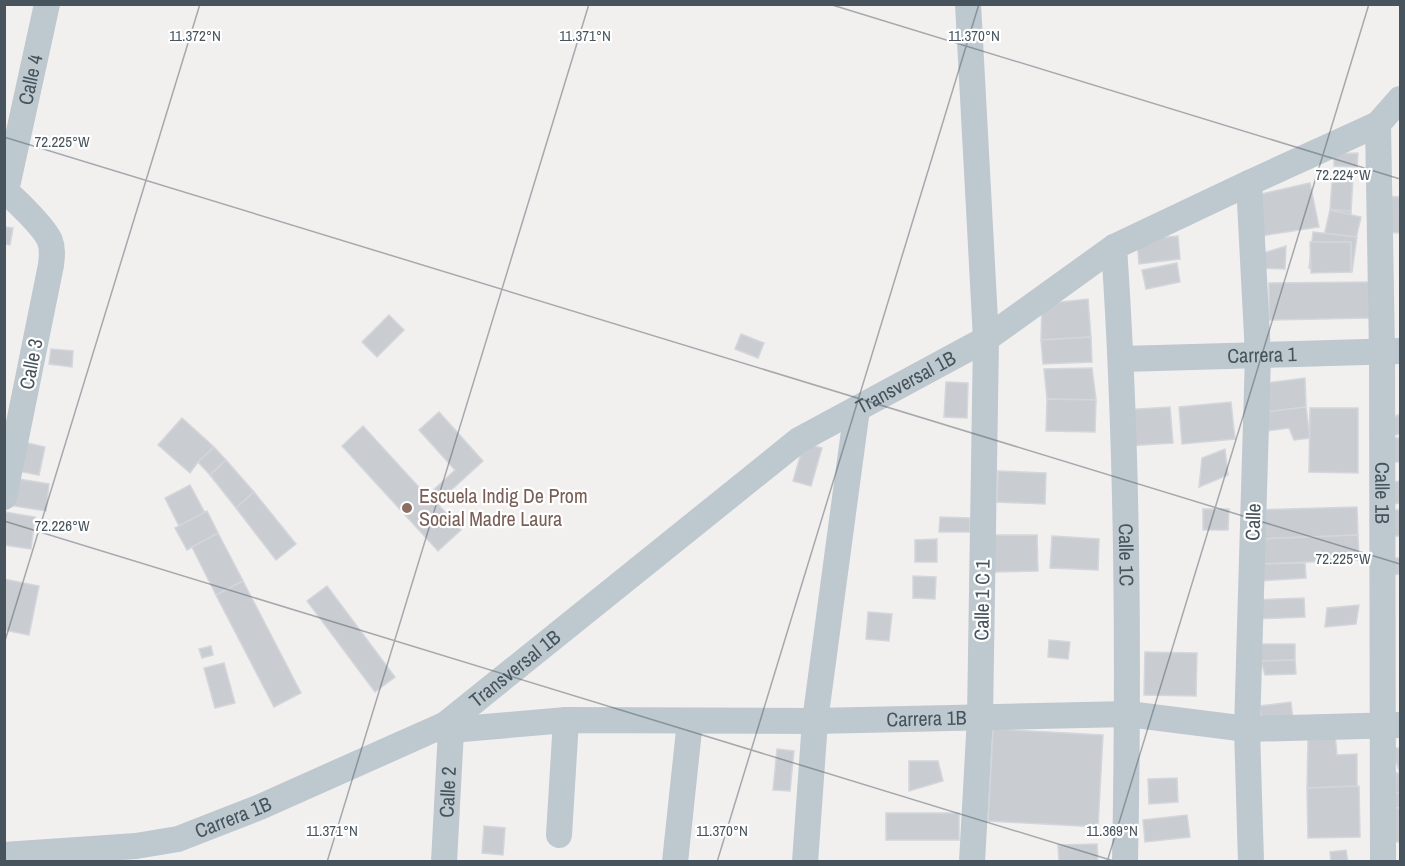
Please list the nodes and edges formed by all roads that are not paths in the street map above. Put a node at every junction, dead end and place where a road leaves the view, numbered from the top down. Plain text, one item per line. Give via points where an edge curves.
1 (47, 4) edge
2 (968, 4) edge
3 (1401, 99) edge
4 (1378, 124) junction
5 (1249, 183) junction
6 (5, 190) edge
7 (1114, 247) junction
8 (986, 339) junction
9 (1391, 351) edge
10 (1258, 355) junction
11 (1122, 359) junction
12 (857, 409) junction
13 (4, 497) edge
14 (1128, 714) junction
15 (980, 717) junction
16 (566, 720) junction
17 (690, 721) junction
18 (815, 721) junction
19 (1392, 725) edge
20 (448, 727) junction
21 (1247, 729) junction
22 (559, 835) dead end
23 (4, 855) edge
24 (102, 855) edge
25 (444, 861) edge
26 (675, 861) edge
27 (805, 861) edge
28 (972, 861) edge
29 (1125, 861) edge
30 (1251, 861) edge
31 (1383, 861) edge

1 - 6 street, Calle 4
2 - 8 street, Calle 1 C 1
3 - 4 street, Transversal 1B
4 - 5 street, Transversal 1B
4 - 9 street, Calle 1B
5 - 7 street, Transversal 1B
5 - 10 street, Calle
6 - 13 street, Calle 3 via 50,240 52,250
7 - 8 street, Transversal 1B
7 - 11 street, Calle 1C
8 - 12 street, Transversal 1B
8 - 15 street, Calle 1 C 1
9 - 10 street, Carrera 1
9 - 19 street, Calle 1B
10 - 11 street, Carrera 1
10 - 21 street, Calle
11 - 14 street, Calle 1C
12 - 18 street
12 - 20 street, Transversal 1B via 799,441
14 - 15 street, Carrera 1B
14 - 21 street, Carrera 1B
14 - 29 street, Calle 1C
15 - 18 street, Carrera 1B
15 - 28 street, Calle 1 C 1
16 - 17 street, Carrera 1B
16 - 20 street, Carrera 1B
16 - 22 street
17 - 18 street, Carrera 1B
17 - 26 street
18 - 27 street
19 - 21 street, Carrera 1B
19 - 31 street, Calle 1B
20 - 24 street, Carrera 1B via 178,839
20 - 25 street, Calle 2
21 - 30 street, Calle
23 - 24 street, Carrera 1B

